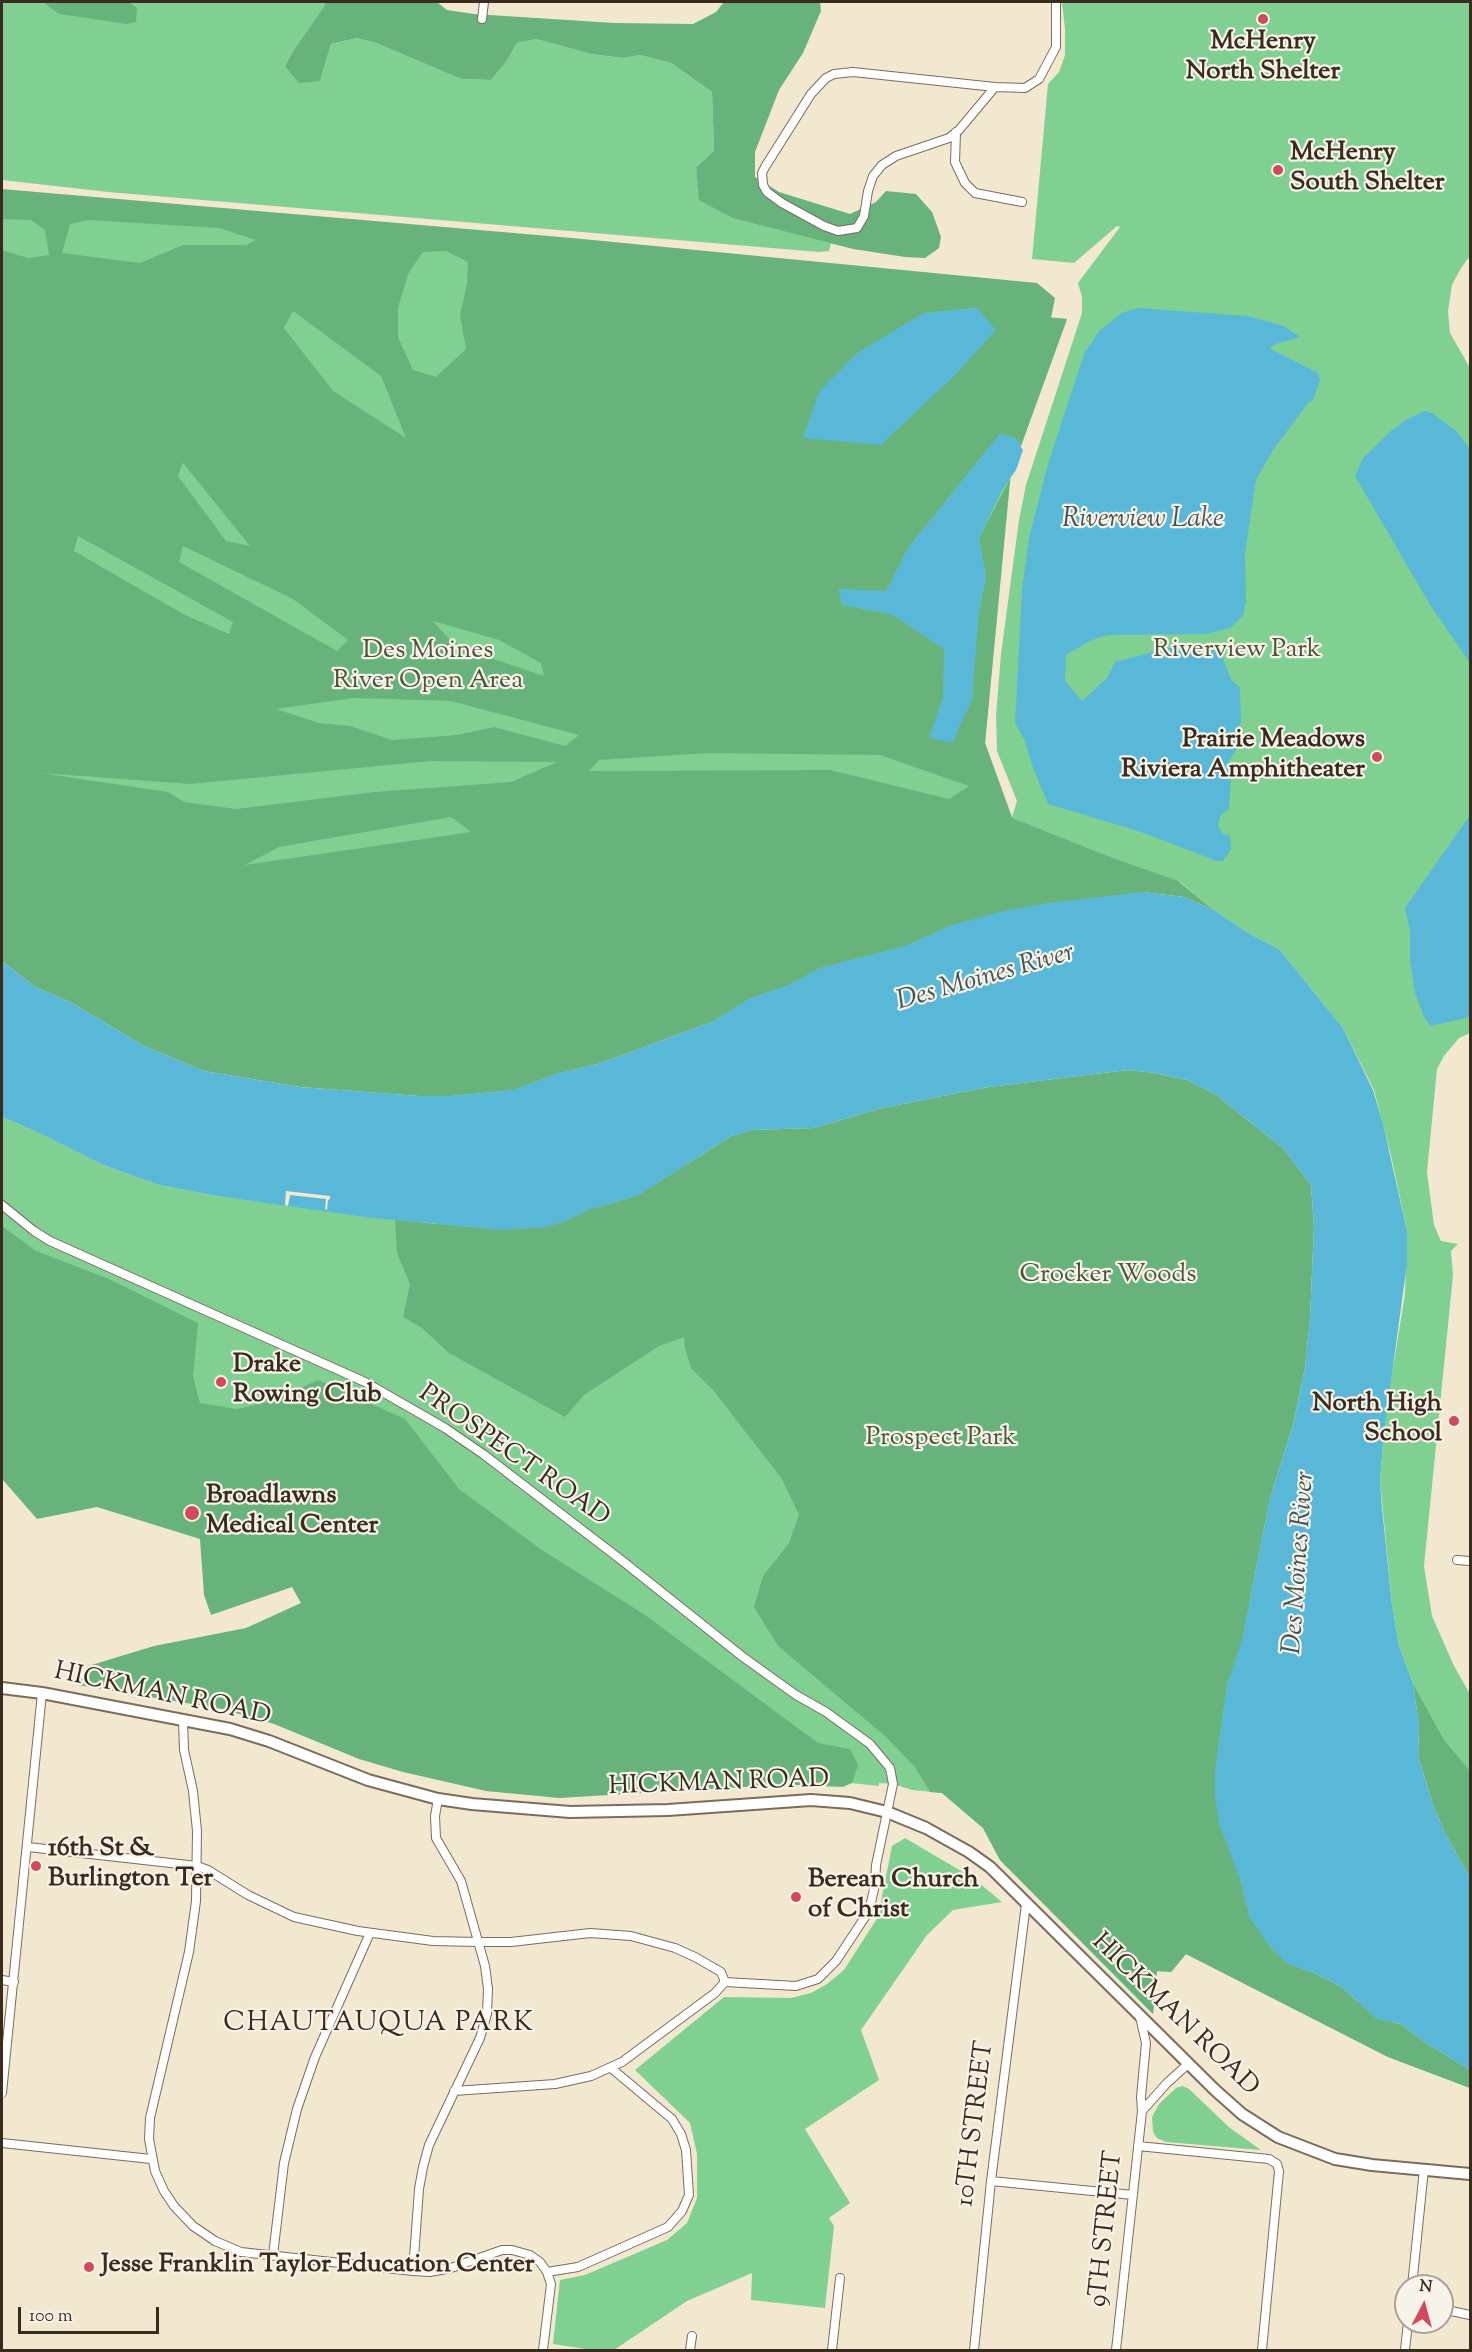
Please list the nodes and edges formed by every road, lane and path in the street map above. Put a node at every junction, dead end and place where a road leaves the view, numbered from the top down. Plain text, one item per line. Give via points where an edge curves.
1 (484, 2) edge
2 (1056, 2) edge
3 (482, 19) dead end
4 (995, 87) junction
5 (956, 132) junction
6 (1022, 202) dead end
7 (2, 1205) edge
8 (1457, 1560) dead end
9 (1470, 1561) edge
10 (2, 1688) edge
11 (42, 1693) junction
12 (183, 1720) junction
13 (438, 1799) junction
14 (887, 1812) junction
15 (28, 1847) junction
16 (197, 1866) junction
17 (1026, 1904) junction
18 (370, 1933) junction
19 (478, 1942) junction
20 (2, 1980) edge
21 (14, 1982) junction
22 (725, 1982) junction
23 (1140, 2017) junction
24 (1188, 2064) junction
25 (611, 2068) junction
26 (454, 2091) junction
27 (2, 2093) edge
28 (1142, 2111) junction
29 (2, 2143) edge
30 (1138, 2146) junction
31 (151, 2159) junction
32 (1424, 2169) junction
33 (1470, 2174) edge
34 (991, 2181) junction
35 (1133, 2195) junction
36 (273, 2255) junction
37 (413, 2271) junction
38 (547, 2272) junction
39 (1413, 2274) edge
40 (840, 2278) dead end
41 (1454, 2312) edge
42 (1470, 2315) edge
43 (1407, 2334) edge
44 (692, 2336) dead end
45 (543, 2350) edge
46 (690, 2350) edge
47 (832, 2350) edge
48 (974, 2350) edge
49 (1116, 2350) edge
50 (1262, 2350) edge
51 (1405, 2350) edge

1 - 3 street
2 - 4 street via 1056,46 1039,79 1025,88
4 - 5 street
4 - 5 street via 840,72 826,78 811,94 765,167 762,179 767,192 782,204 824,226 838,231 857,228 864,216 873,176 882,165
5 - 6 street via 955,162 965,183 975,192
7 - 14 street, PROSPECT ROAD via 50,1241 365,1382 483,1454 743,1658 870,1744 890,1768 893,1784
8 - 9 street
10 - 11 main road, HICKMAN ROAD
11 - 12 main road, HICKMAN ROAD
11 - 15 street
12 - 13 main road, HICKMAN ROAD via 269,1741 368,1780
12 - 16 street via 197,1832
13 - 14 main road, HICKMAN ROAD via 570,1812 811,1800 850,1803
13 - 19 street via 436,1838 461,1881
14 - 17 main road, HICKMAN ROAD via 969,1852 990,1866
14 - 22 street, PROSPECT ROAD via 869,1911 827,1973 796,1986
15 - 16 street
15 - 21 street
16 - 18 street via 294,1917
16 - 31 street via 189,1952 150,2118
17 - 23 main road, HICKMAN ROAD
17 - 34 street, 10TH STREET
18 - 19 street
18 - 36 street via 315,2057 297,2109 284,2163
19 - 22 street via 590,1933 631,1936 695,1957 721,1972
19 - 26 street via 488,1989 487,2014 480,2038
20 - 21 street
21 - 27 street
22 - 25 street
23 - 24 main road, HICKMAN ROAD
23 - 28 street, 9TH STREET via 1146,2043
24 - 28 street
24 - 32 main road, HICKMAN ROAD via 1242,2114 1278,2137 1335,2159
25 - 26 street via 555,2084
25 - 38 street via 672,2120 686,2150 689,2195 668,2227 578,2267
26 - 37 street via 423,2167
28 - 30 street, 9TH STREET
29 - 31 street
30 - 35 street, 9TH STREET
30 - 50 street via 1269,2159 1277,2164
31 - 36 street via 164,2192 193,2226 241,2252
32 - 33 main road, HICKMAN ROAD
32 - 39 street
34 - 35 street
34 - 48 street, 10TH STREET
35 - 49 street, 9TH STREET
36 - 37 street
37 - 38 street via 451,2268 493,2252 512,2250 530,2255
38 - 45 street via 551,2284
40 - 47 street
41 - 42 street
43 - 51 street
44 - 46 street

